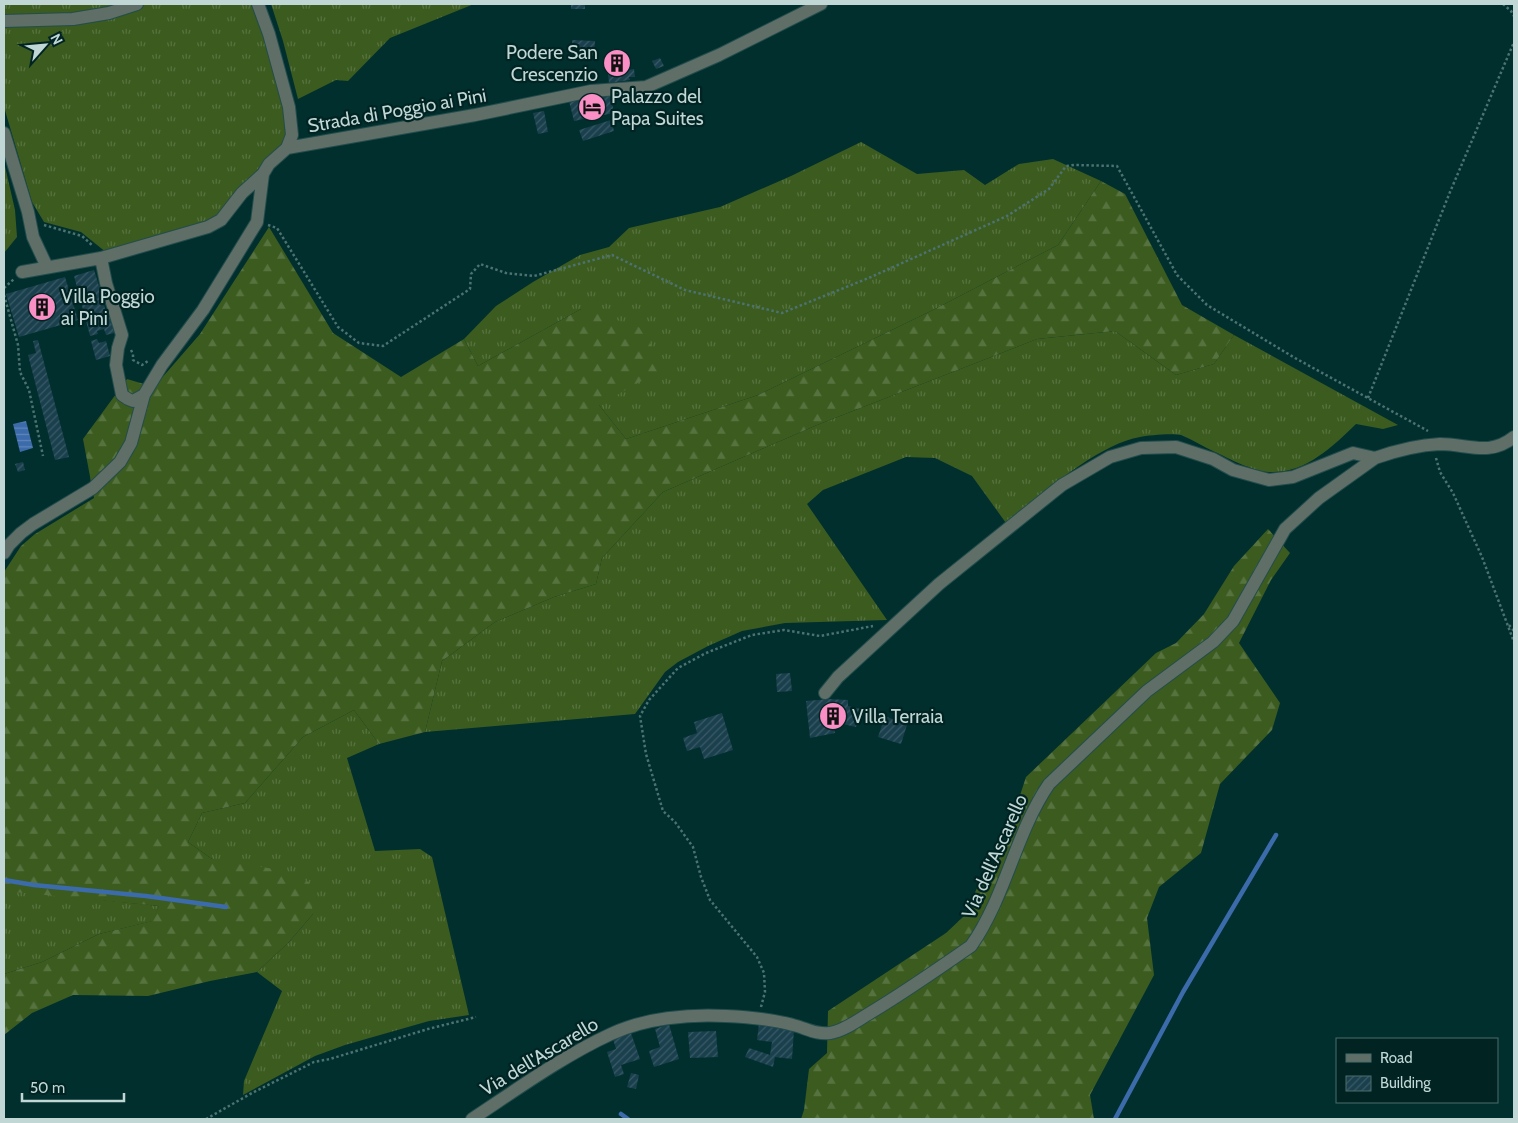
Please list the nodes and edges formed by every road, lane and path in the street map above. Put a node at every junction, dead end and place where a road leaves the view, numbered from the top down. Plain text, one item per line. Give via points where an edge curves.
1 (137, 4) edge
2 (258, 4) edge
3 (822, 4) edge
4 (1503, 4) edge
5 (1514, 16) edge
6 (4, 21) edge
7 (1514, 42) edge
8 (4, 133) edge
9 (287, 148) junction
10 (263, 174) junction
11 (28, 212) junction
12 (257, 222) junction
13 (104, 257) junction
14 (47, 267) junction
15 (22, 272) dead end
16 (4, 295) edge
17 (118, 348) junction
18 (162, 365) junction
19 (144, 395) junction
20 (1368, 398) junction
21 (1514, 436) edge
22 (1432, 445) junction
23 (43, 456) dead end
24 (1375, 458) junction
25 (4, 553) edge
26 (1508, 624) junction
27 (875, 626) dead end
28 (1514, 630) edge
29 (1514, 642) edge
30 (825, 693) dead end
31 (476, 1017) dead end
32 (757, 1018) junction
33 (501, 1100) junction
34 (206, 1119) edge
35 (472, 1119) edge
36 (489, 1119) edge

1 - 6 street via 73,19
2 - 9 street, Strada di Poggio ai Pini via 289,107 292,135
3 - 9 street, Strada di Poggio ai Pini via 646,87 591,91
4 - 5 path
7 - 20 path
8 - 11 street
9 - 10 street, Strada di Poggio ai Pini
10 - 12 street
10 - 13 street, Strada di Poggio ai Pini via 242,193 221,220 208,227
11 - 13 path via 44,225 82,236
11 - 14 street via 33,237
12 - 18 street via 203,310
12 - 20 path via 277,228 338,327 359,343 383,346 470,289 471,274 480,264 506,273 534,276 612,256 684,290 782,313 1007,216 1049,189 1066,166 1117,166 1177,275 1207,305
13 - 14 street, Strada di Poggio ai Pini
13 - 17 street via 106,283 121,328
14 - 15 street, Strada di Poggio ai Pini
16 - 23 path via 18,345 20,372 29,390
17 - 18 path via 130,349 137,363 153,359
17 - 19 street via 116,365 122,394 133,401
18 - 19 street
19 - 25 street via 131,443 120,462 93,488 20,533
20 - 22 path via 1430,432
21 - 22 street, Via dell'Ascarello via 1495,448
22 - 24 street, Via dell'Ascarello
22 - 26 path via 1440,472 1482,557
24 - 30 street via 1353,453 1293,477 1269,480 1233,470 1213,459 1176,447 1141,448 1110,457 1062,485 939,584 838,677
24 - 32 street, Via dell'Ascarello via 1319,498 1285,529 1233,621 1213,642 1147,691 1049,784 1036,806 990,916 971,946 906,991 831,1033 818,1034 794,1025
26 - 28 path
26 - 29 path
27 - 32 path via 820,636 784,630 752,635 678,668 649,700 640,716 646,754 663,811 693,847 710,900 757,957 764,973 765,992
31 - 34 path via 314,1062
32 - 33 street, Via dell'Ascarello via 672,1017 612,1033
33 - 35 street, Via dell'Ascarello
33 - 36 street

